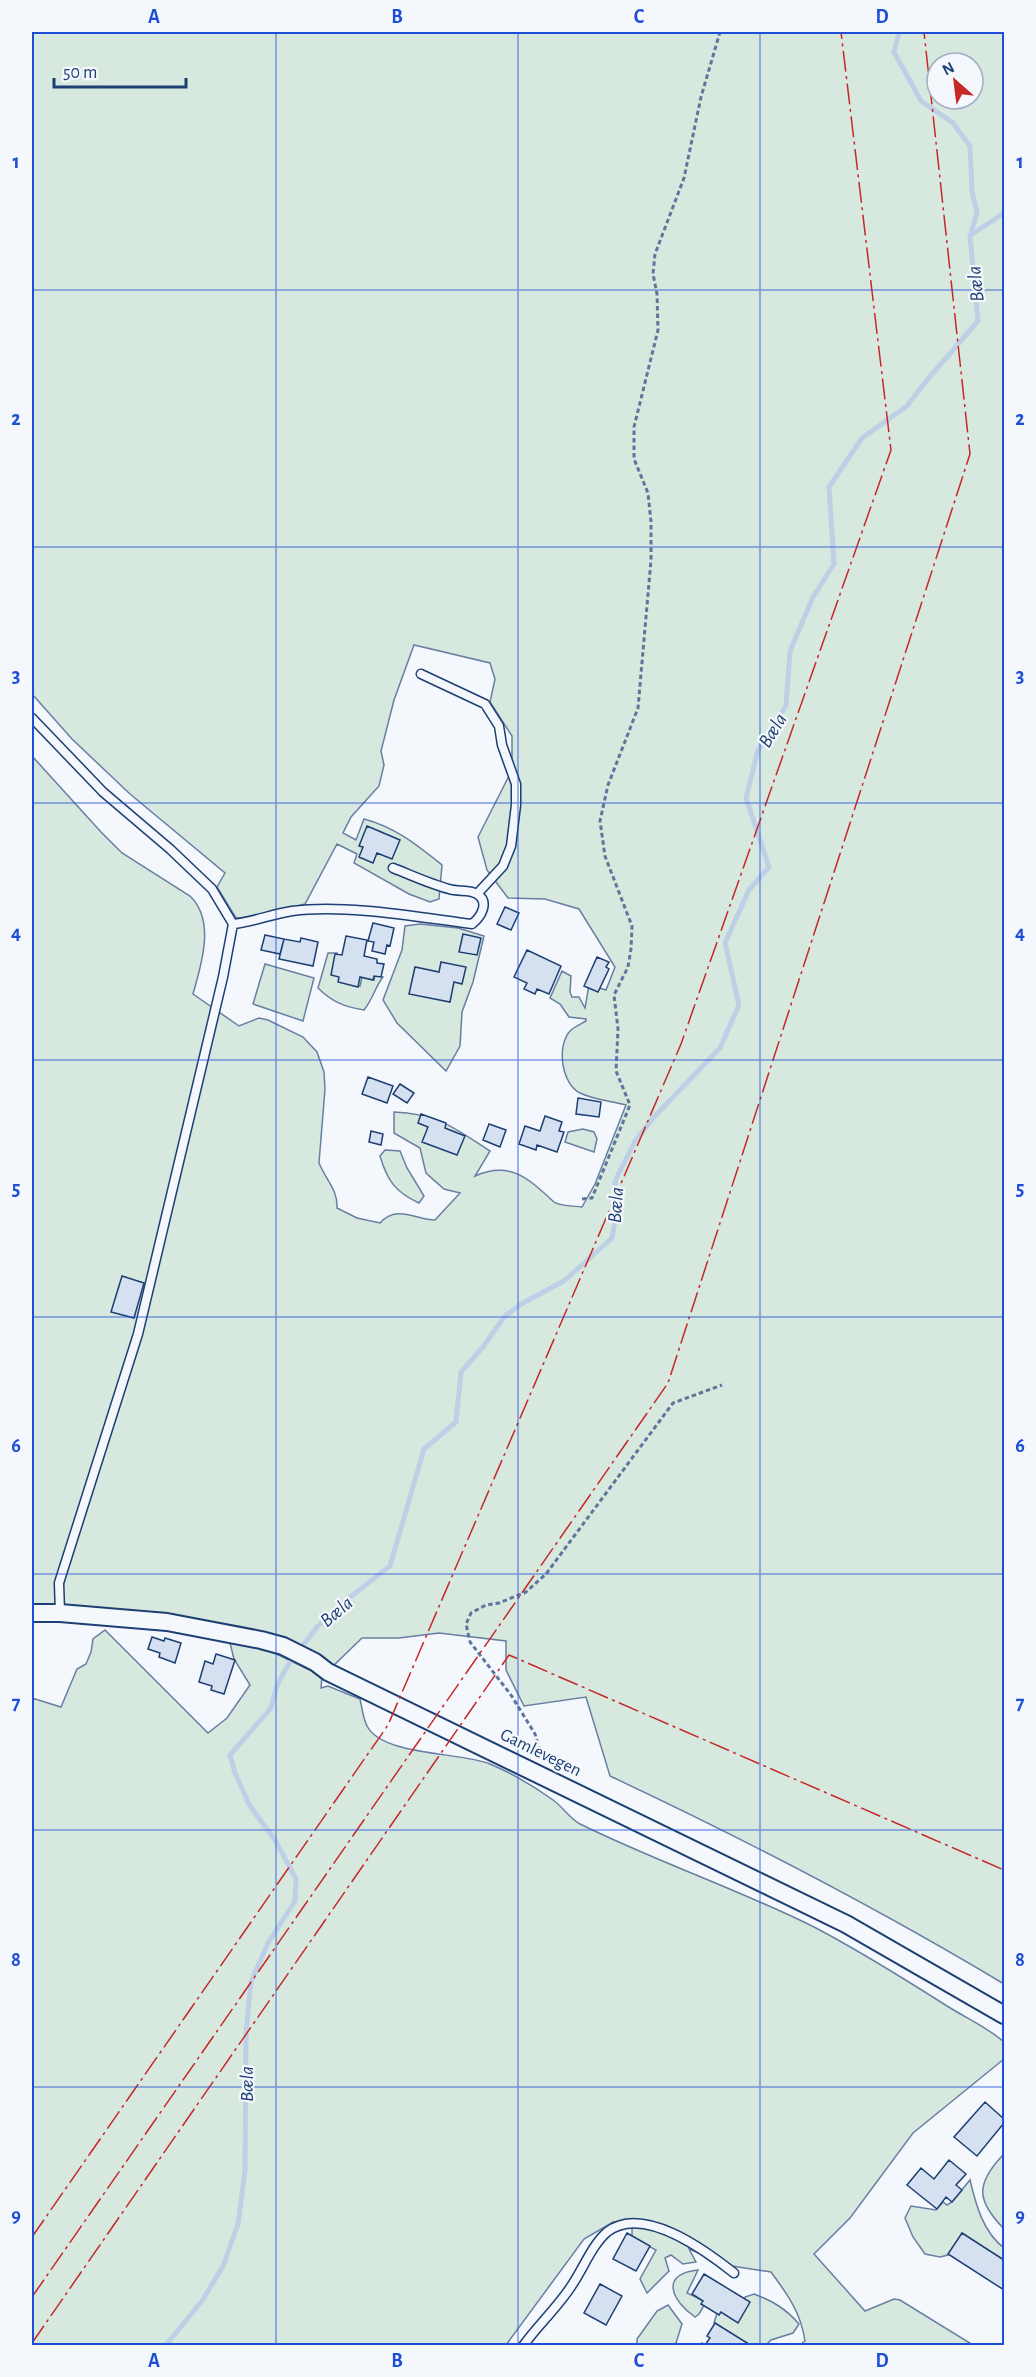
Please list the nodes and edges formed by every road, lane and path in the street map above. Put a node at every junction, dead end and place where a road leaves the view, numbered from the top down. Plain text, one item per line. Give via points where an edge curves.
1 (720, 32) edge
2 (421, 674) dead end
3 (32, 718) edge
4 (393, 867) dead end
5 (477, 894) junction
6 (233, 924) junction
7 (582, 1199) dead end
8 (722, 1385) dead end
9 (60, 1612) junction
10 (32, 1613) edge
11 (548, 1777) junction
12 (1005, 2015) edge
13 (734, 2273) dead end
14 (523, 2346) edge

1 - 7 path via 684,178 655,254 658,330 634,427 634,459 648,493 651,560 638,708 608,785 600,820 605,856 632,926 628,967 614,994 618,1029 616,1071 630,1105 592,1198
2 - 5 lane via 485,704 499,726 516,784 511,846 503,866
3 - 6 lane via 103,792 212,889
4 - 5 lane via 450,889
5 - 6 lane via 484,907 480,918 472,924 326,910 291,911
6 - 9 lane via 138,1334 59,1583
8 - 11 path via 673,1403 546,1574 526,1592 471,1613 466,1624 470,1642 535,1734
9 - 10 street, Gamlevegen
9 - 11 street, Gamlevegen via 167,1622 283,1646 328,1672
11 - 12 street, Gamlevegen via 846,1924
13 - 14 lane via 710,2254 649,2224 615,2227 601,2239 571,2287

